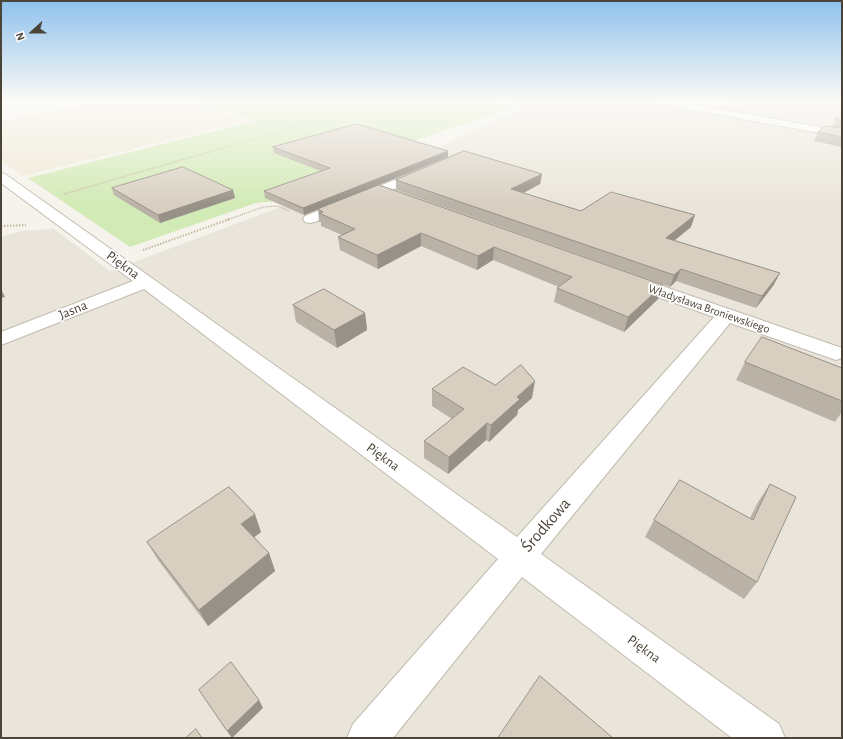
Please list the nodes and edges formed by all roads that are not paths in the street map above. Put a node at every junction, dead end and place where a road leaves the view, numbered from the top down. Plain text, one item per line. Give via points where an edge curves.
1 (435, 168) edge
2 (1, 178) edge
3 (380, 190) junction
4 (402, 198) edge
5 (310, 219) road end
6 (620, 278) edge
7 (146, 282) junction
8 (727, 314) junction
9 (1, 339) edge
10 (836, 353) dead end
11 (519, 557) junction
12 (367, 738) edge
13 (765, 738) edge

1 - 3 street
2 - 7 street, Piękna
3 - 4 street
3 - 5 street
6 - 8 street, Władysława Broniewskiego
7 - 9 street, Jasna
7 - 11 street, Piękna
8 - 10 street, Władysława Broniewskiego
8 - 11 street, Środkowa
11 - 12 street, Środkowa
11 - 13 street, Piękna

